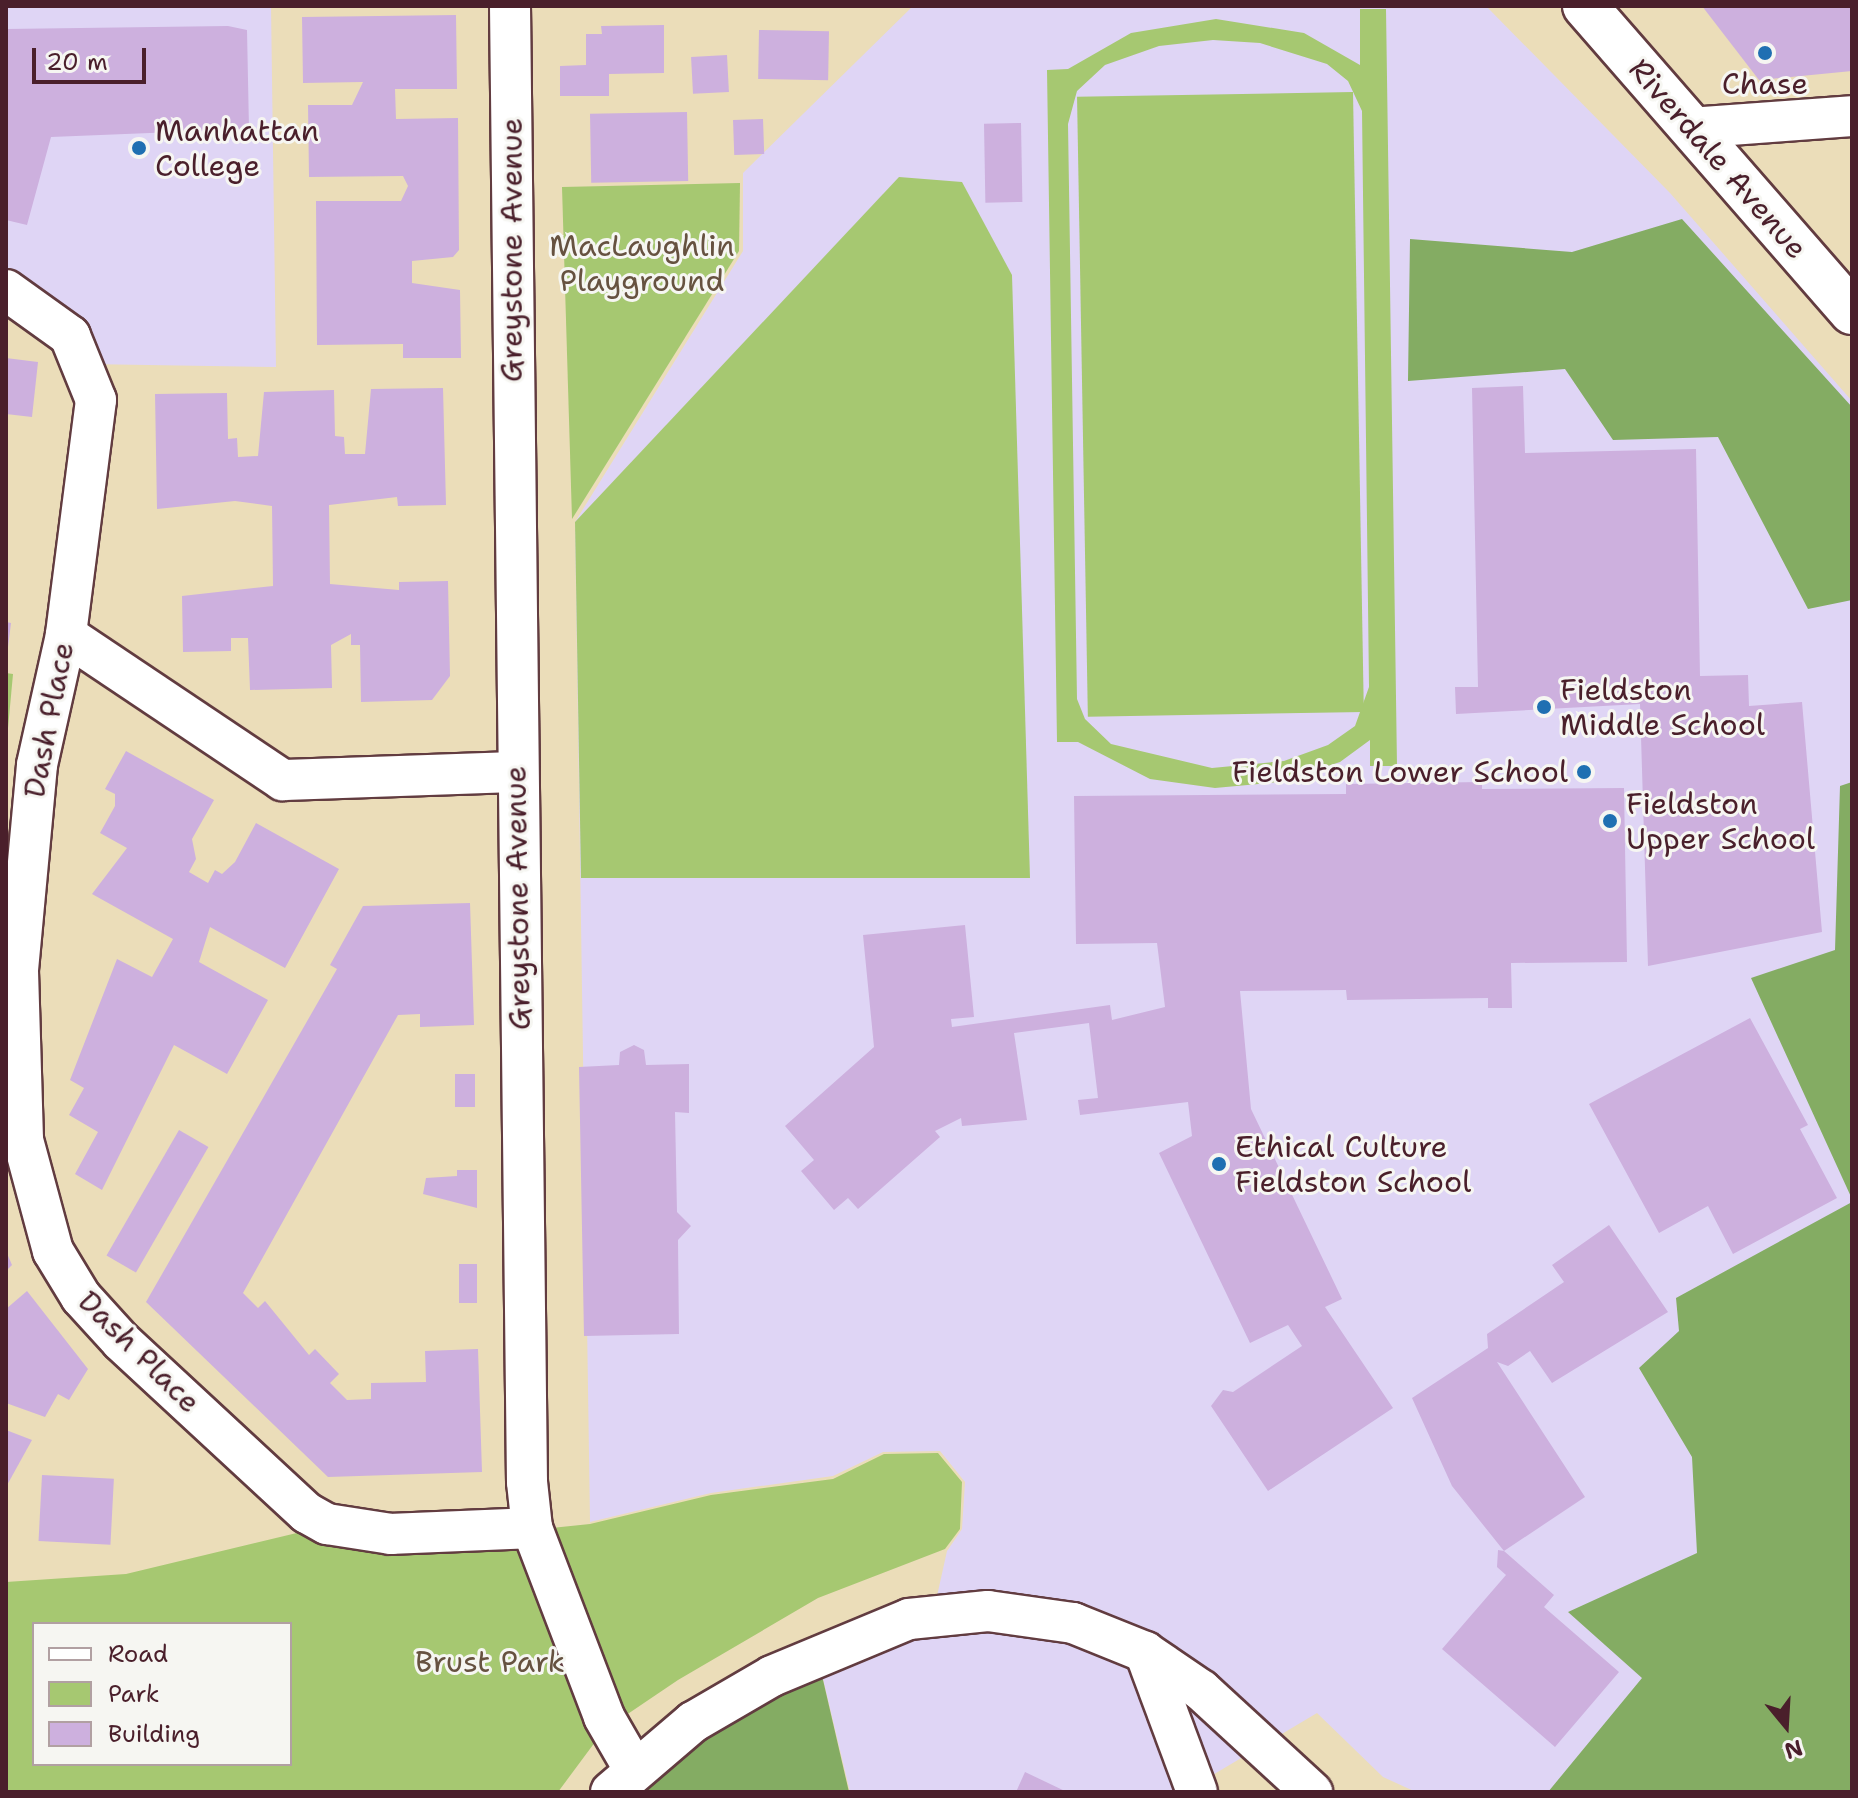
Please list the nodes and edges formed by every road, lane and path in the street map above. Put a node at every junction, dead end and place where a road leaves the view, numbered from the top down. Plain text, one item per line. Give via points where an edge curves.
1 (510, 6) edge
2 (1585, 6) edge
3 (1852, 116) edge
4 (1690, 128) junction
5 (6, 290) edge
6 (1852, 312) edge
7 (66, 635) junction
8 (516, 772) junction
9 (532, 1528) junction
10 (1145, 1652) junction
11 (623, 1780) edge
12 (1305, 1789) edge
13 (1197, 1792) edge

1 - 8 street, Greystone Avenue
2 - 4 main road, Riverdale Avenue
3 - 4 street
4 - 6 main road, Riverdale Avenue
5 - 7 street, Dash Place via 70,336 96,400
7 - 8 street via 283,780
7 - 9 street, Dash Place via 37,765 18,971 22,1124 35,1200 81,1297 307,1513 327,1524 391,1534
8 - 9 street, Greystone Avenue
9 - 11 street, Greystone Avenue
10 - 11 street via 1073,1623 1015,1613 909,1619 772,1676
10 - 12 street via 1201,1690
10 - 13 street

